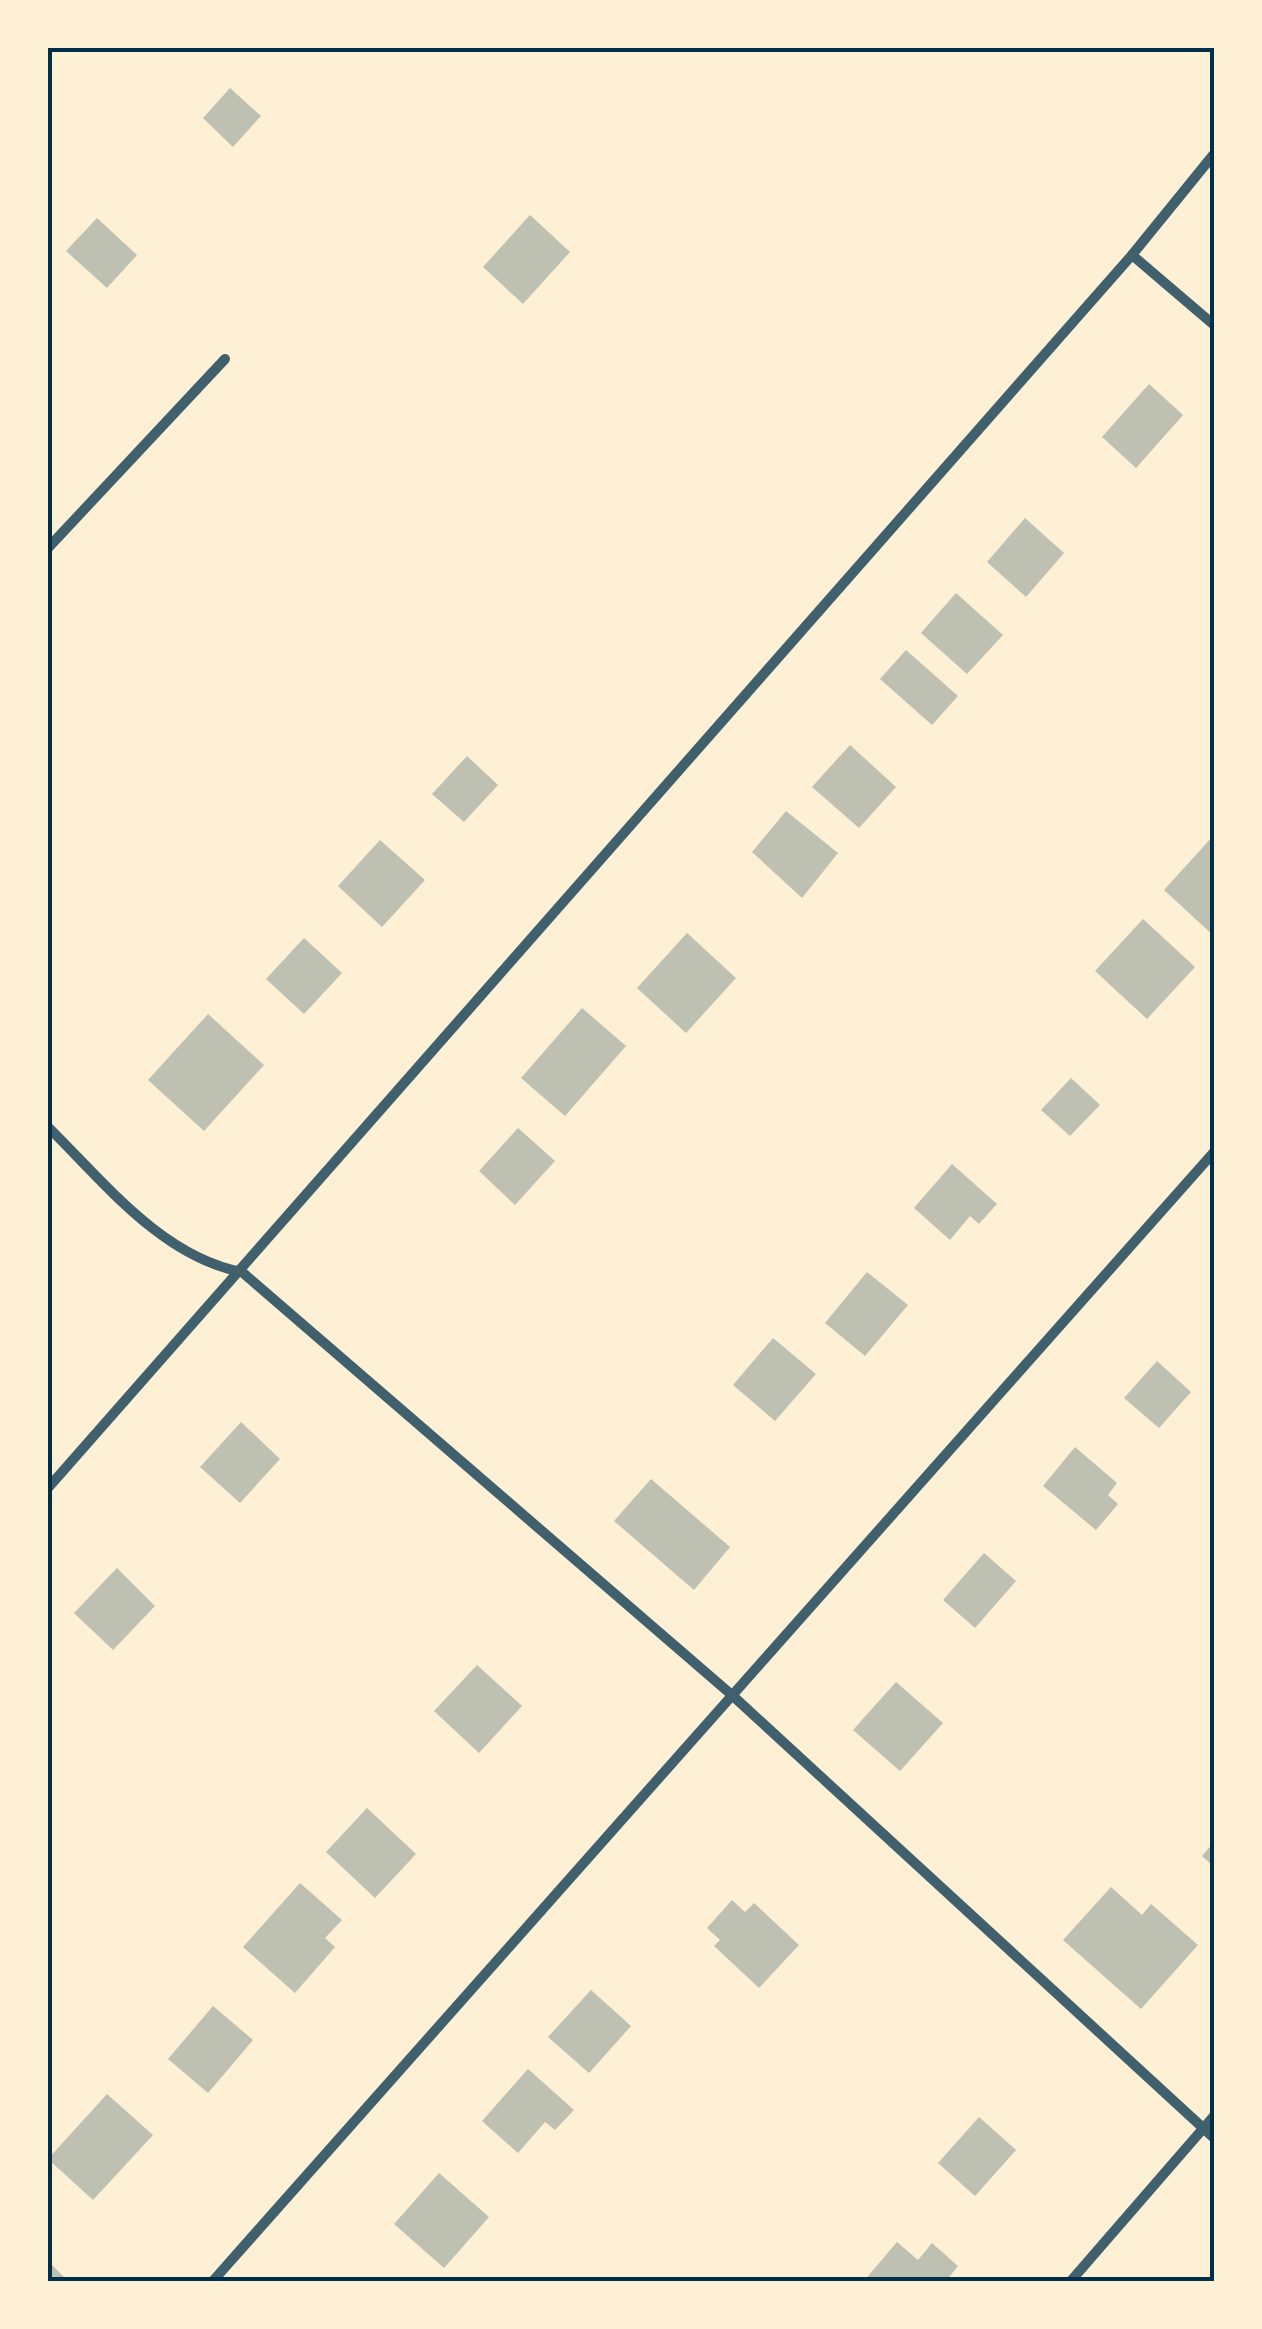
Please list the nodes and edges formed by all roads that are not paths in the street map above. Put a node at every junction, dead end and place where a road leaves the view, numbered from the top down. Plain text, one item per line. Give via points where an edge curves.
1 (1214, 154) edge
2 (1132, 255) junction
3 (1214, 325) edge
4 (224, 358) dead end
5 (48, 548) edge
6 (48, 1128) edge
7 (1214, 1152) edge
8 (242, 1272) junction
9 (48, 1488) edge
10 (733, 1696) junction
11 (1214, 2116) edge
12 (1204, 2128) junction
13 (1214, 2138) edge
14 (212, 2282) edge
15 (1070, 2282) edge

1 - 2 street
2 - 3 street
2 - 8 street
4 - 5 street
6 - 8 street via 192,1257
7 - 10 street
8 - 9 street
8 - 10 street
10 - 12 street
10 - 14 street
11 - 12 street
12 - 13 street
12 - 15 street

